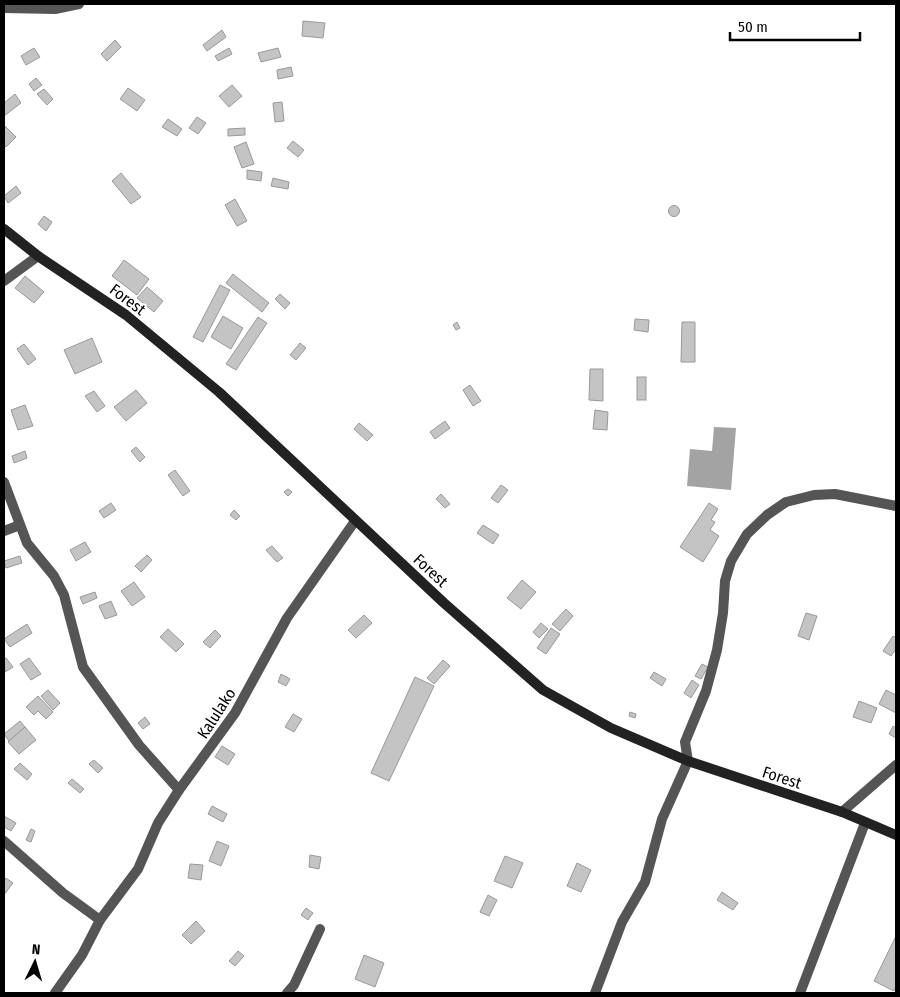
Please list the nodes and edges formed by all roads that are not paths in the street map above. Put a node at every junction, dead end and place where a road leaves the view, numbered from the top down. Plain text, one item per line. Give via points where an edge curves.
1 (79, 4) edge
2 (4, 8) edge
3 (4, 229) edge
4 (38, 256) junction
5 (4, 281) edge
6 (4, 482) edge
7 (896, 506) edge
8 (355, 520) junction
9 (20, 525) junction
10 (4, 531) edge
11 (688, 761) junction
12 (896, 765) edge
13 (179, 790) junction
14 (842, 812) junction
15 (865, 822) junction
16 (896, 835) edge
17 (4, 841) edge
18 (100, 920) junction
19 (320, 929) dead end
20 (55, 993) edge
21 (288, 993) edge
22 (595, 993) edge
23 (800, 993) edge

1 - 2 street via 55,9
3 - 4 street, Forest
4 - 5 street
4 - 8 street, Forest via 126,315 219,392
6 - 9 street
7 - 11 street via 835,494 814,495 786,502 747,534 725,582 717,650 706,691 685,742
8 - 11 street, Forest via 543,690 611,728
8 - 13 street, Kalulako via 287,618 230,720
9 - 10 street
9 - 13 street via 31,550 54,576 64,595 83,667 90,681 139,745
11 - 14 street, Forest
11 - 22 street via 662,819 645,882 622,922
12 - 14 street
13 - 18 street, Kalulako via 158,823 138,869
14 - 15 street, Forest
15 - 16 street, Forest
15 - 23 street
17 - 18 street via 63,893
18 - 20 street, Kalulako via 82,955
19 - 21 street

